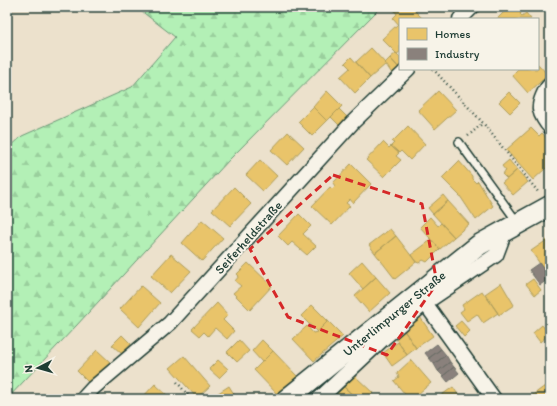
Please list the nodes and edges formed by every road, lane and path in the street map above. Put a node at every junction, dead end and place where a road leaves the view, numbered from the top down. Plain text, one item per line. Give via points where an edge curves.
1 (472, 7) edge
2 (461, 18) edge
3 (407, 70) edge
4 (434, 70) edge
5 (550, 85) edge
6 (483, 124) junction
7 (550, 127) edge
8 (459, 142) joint
9 (550, 206) edge
10 (511, 227) junction
11 (425, 303) junction
12 (177, 382) dead end
13 (324, 397) edge
14 (83, 399) edge
15 (191, 399) edge
16 (287, 399) edge
17 (494, 399) edge

1 - 2 street
3 - 14 street, Seiferheldstraße via 352,123 170,323
4 - 6 path
5 - 7 street via 545,89 540,108
6 - 8 path
6 - 9 path
8 - 10 lane
9 - 10 street, Unterlimpurger Straße
10 - 11 street, Unterlimpurger Straße via 496,255
10 - 16 street, Unterlimpurger Straße via 479,245
11 - 13 street, Unterlimpurger Straße via 384,338
11 - 17 street, Unterlimpurger Straße
12 - 15 path

